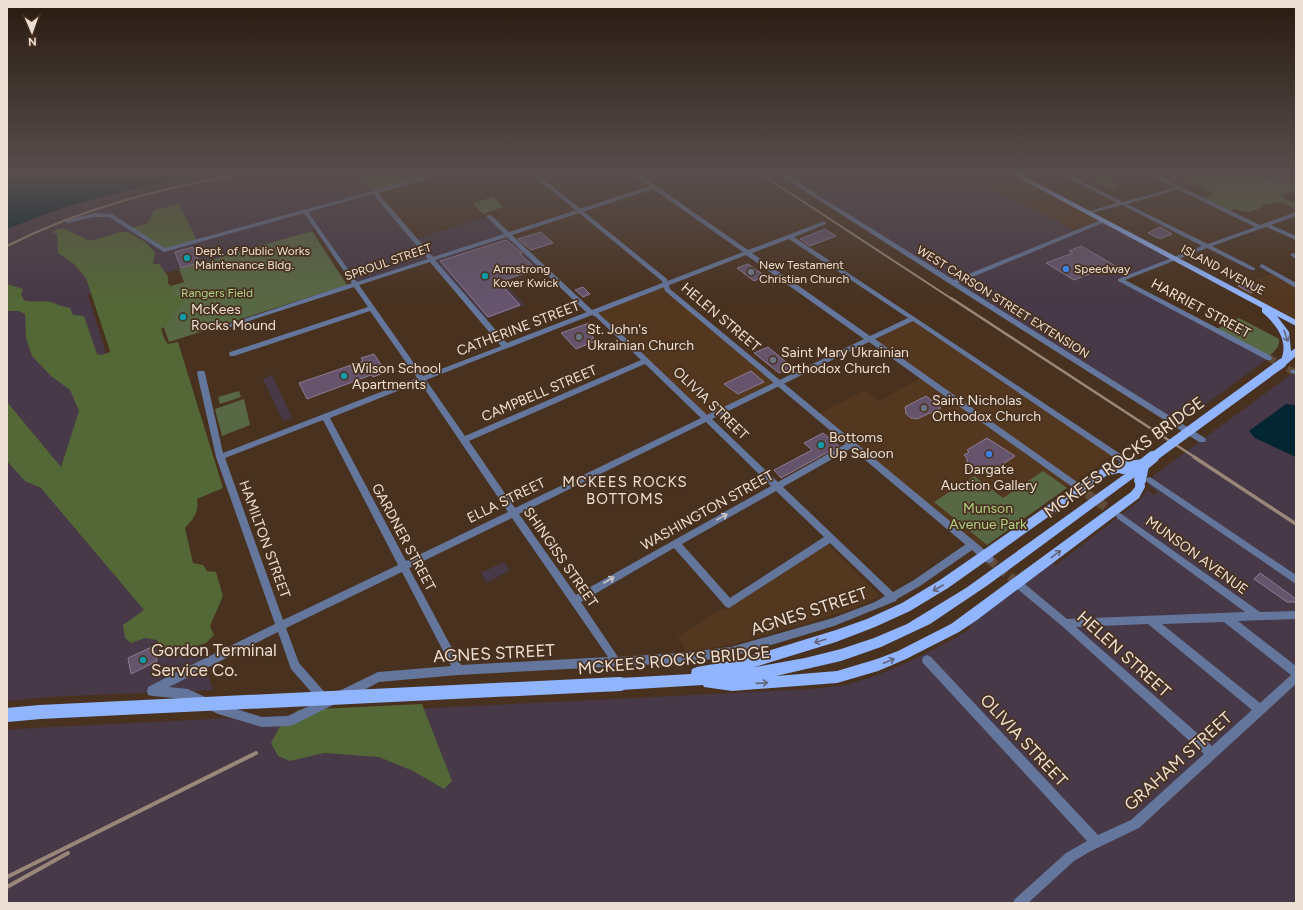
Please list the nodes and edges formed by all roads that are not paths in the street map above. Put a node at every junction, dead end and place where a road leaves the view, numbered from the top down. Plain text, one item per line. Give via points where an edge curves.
1 (292, 214) edge
2 (307, 214) edge
3 (393, 214) edge
4 (566, 214) edge
5 (585, 214) edge
6 (692, 214) edge
7 (845, 214) edge
8 (1092, 214) edge
9 (1144, 214) edge
10 (1234, 214) edge
11 (1295, 214) edge
12 (489, 216) dead end
13 (68, 221) dead end
14 (1103, 221) junction
15 (824, 223) dead end
16 (1266, 225) junction
17 (1260, 227) junction
18 (507, 234) junction
19 (789, 236) junction
20 (1296, 238) edge
21 (1207, 246) junction
22 (747, 253) junction
23 (1175, 258) junction
24 (432, 259) junction
25 (1262, 266) dead end
26 (1253, 269) dead end
27 (952, 283) junction
28 (356, 284) junction
29 (666, 285) junction
30 (1296, 286) edge
31 (1248, 297) junction
32 (372, 308) junction
33 (1271, 309) junction
34 (593, 313) junction
35 (913, 318) junction
36 (1296, 318) edge
37 (1296, 323) edge
38 (222, 328) dead end
39 (869, 339) junction
40 (506, 347) junction
41 (1296, 351) edge
42 (232, 354) dead end
43 (1269, 358) tunnel mouth
44 (646, 361) junction
45 (1284, 362) junction
46 (200, 373) dead end
47 (422, 379) junction
48 (779, 384) junction
49 (325, 416) junction
50 (706, 418) junction
51 (464, 440) junction
52 (1202, 440) dead end
53 (852, 444) junction
54 (220, 457) junction
55 (1124, 465) junction
56 (1142, 466) junction
57 (1145, 480) junction
58 (1074, 484) tunnel mouth
59 (777, 486) junction
60 (514, 512) junction
61 (1120, 516) tunnel mouth
62 (830, 538) junction
63 (674, 543) junction
64 (972, 545) junction
65 (987, 558) junction
66 (404, 565) junction
67 (1296, 580) edge
68 (1015, 581) junction
69 (893, 598) junction
70 (575, 600) junction
71 (1296, 615) edge
72 (1259, 617) junction
73 (1226, 618) junction
74 (1150, 620) junction
75 (1065, 623) junction
76 (281, 626) junction
77 (927, 660) dead end
78 (615, 662) junction
79 (458, 670) junction
80 (1296, 672) edge
81 (1296, 677) edge
82 (681, 678) junction
83 (154, 690) joint
84 (327, 702) junction
85 (1260, 710) junction
86 (7, 715) edge
87 (1212, 754) junction
88 (1097, 843) junction
89 (1019, 903) edge

1 - 13 street via 164,250 110,215 94,215
2 - 28 street, SHINGISS STREET
3 - 24 street
4 - 18 street, SPROUL STREET
5 - 29 street, HELEN STREET via 665,280
6 - 22 street
7 - 27 street, WEST CARSON STREET EXTENSION
8 - 14 main road, ISLAND AVENUE
9 - 21 street
10 - 17 street
11 - 16 street
12 - 18 street, OLIVIA STREET
14 - 23 main road, ISLAND AVENUE
14 - 27 street
15 - 19 street, CATHERINE STREET
16 - 17 street
16 - 20 street
17 - 21 street
18 - 24 street, SPROUL STREET
18 - 34 street, OLIVIA STREET
19 - 22 street, CATHERINE STREET
19 - 35 street
21 - 23 street
21 - 26 street
22 - 29 street, CATHERINE STREET
22 - 39 street
23 - 31 main road, ISLAND AVENUE
23 - 43 street, HARRIET STREET via 1120,280
24 - 28 street, SPROUL STREET
24 - 40 street
25 - 30 street
27 - 52 street, WEST CARSON STREET EXTENSION
28 - 32 street, SHINGISS STREET
28 - 38 street, SPROUL STREET
29 - 34 street, CATHERINE STREET
29 - 48 street, HELEN STREET via 667,290
31 - 33 main road, ISLAND AVENUE
31 -> 45 main road via 1272,316 1284,330 1288,344
32 - 42 street
32 - 47 street, SHINGISS STREET
33 - 36 main road
33 - 37 main road, ISLAND AVENUE
34 - 40 street, CATHERINE STREET
34 - 44 street, OLIVIA STREET
35 - 39 street, ELLA STREET
35 - 55 street
39 - 48 street, ELLA STREET
39 - 58 street
40 - 47 street, CATHERINE STREET
41 - 45 main road, MCKEES ROCKS BRIDGE
44 - 50 street, OLIVIA STREET
44 - 51 street, CAMPBELL STREET
45 - 56 main road, MCKEES ROCKS BRIDGE, bridge
46 - 54 street, HAMILTON STREET
47 - 49 street, CATHERINE STREET
47 - 51 street, SHINGISS STREET
48 - 50 street, ELLA STREET
48 - 53 street, HELEN STREET
49 - 54 street, CATHERINE STREET
49 - 66 street, GARDNER STREET
50 - 59 street, OLIVIA STREET
50 - 60 street, ELLA STREET
51 - 60 street, SHINGISS STREET
53 - 59 street, WASHINGTON STREET
53 - 64 street, HELEN STREET
54 - 76 street, HAMILTON STREET
55 - 56 main road, bridge
55 - 65 main road via 1103,473
56 - 57 main road, bridge
56 - 82 main road, MCKEES ROCKS BRIDGE via 968,593 910,628 870,645 802,665 733,676
57 - 67 street
68 -> 57 main road via 1135,495
59 - 62 street, OLIVIA STREET
63 -> 59 street, WASHINGTON STREET
60 - 66 street, ELLA STREET
60 - 70 street, SHINGISS STREET
61 - 72 street, MUNSON AVENUE
62 - 63 street via 729,604
62 - 69 street, OLIVIA STREET
70 -> 63 street, WASHINGTON STREET
64 - 65 street, HELEN STREET
64 - 69 street, AGNES STREET
65 -> 82 main road via 906,607 871,623 742,665
66 - 76 street, ELLA STREET
66 - 79 street, GARDNER STREET
68 - 75 street, HELEN STREET
82 -> 68 main road via 732,685 820,679 853,673 920,647 955,628
69 - 78 street, AGNES STREET via 834,622 731,652 708,656
70 - 78 street, SHINGISS STREET
71 - 72 street
72 - 73 street
73 - 74 street
73 - 80 street
74 - 75 street
74 - 85 street
75 - 87 street, HELEN STREET
76 - 83 street, ELLA STREET
76 - 84 street, HAMILTON STREET via 295,666
77 - 88 street, OLIVIA STREET
78 - 79 street, AGNES STREET
79 - 84 street, AGNES STREET via 378,677
81 - 85 street, GRAHAM STREET
82 - 86 main road, MCKEES ROCKS BRIDGE, bridge via 620,684
83 - 84 street, AGNES STREET via 188,694 218,709 262,722 289,721
85 - 87 street, GRAHAM STREET
87 - 88 street, GRAHAM STREET via 1135,824
88 - 89 street, GRAHAM STREET via 1070,857

